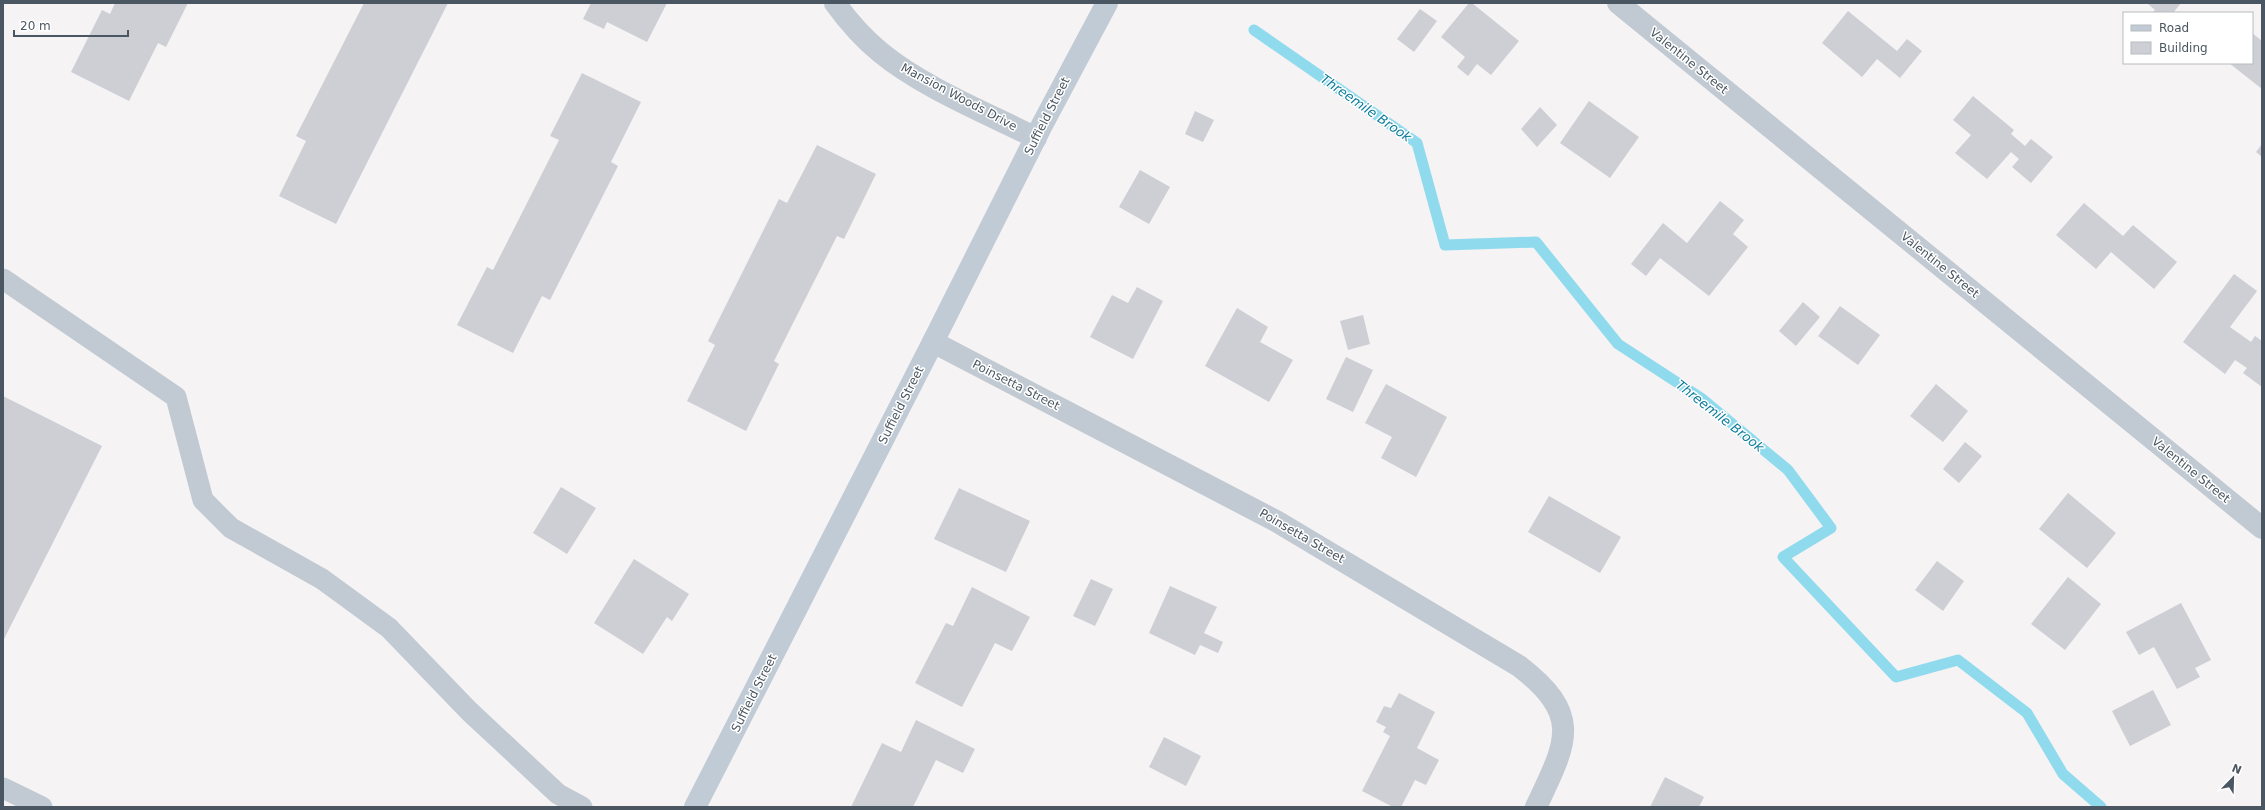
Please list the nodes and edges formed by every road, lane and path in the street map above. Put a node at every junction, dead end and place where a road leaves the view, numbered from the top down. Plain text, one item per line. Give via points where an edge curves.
1 (834, 3) edge
2 (1107, 3) edge
3 (1618, 3) edge
4 (1036, 138) junction
5 (3, 279) edge
6 (933, 342) junction
7 (2262, 528) edge
8 (3, 788) edge
9 (42, 807) edge
10 (582, 807) edge
11 (695, 807) edge
12 (1536, 807) edge

1 - 4 street, Mansion Woods Drive via 880,52 911,74
2 - 4 main road, Suffield Street
3 - 7 street, Valentine Street
4 - 6 main road, Suffield Street
5 - 10 lane via 176,397 203,500 231,528 322,579 389,628 486,727 558,794
6 - 11 main road, Suffield Street
6 - 12 street, Poinsetta Street via 1276,520 1519,666 1544,688 1560,713 1564,727 1562,748
8 - 9 lane

